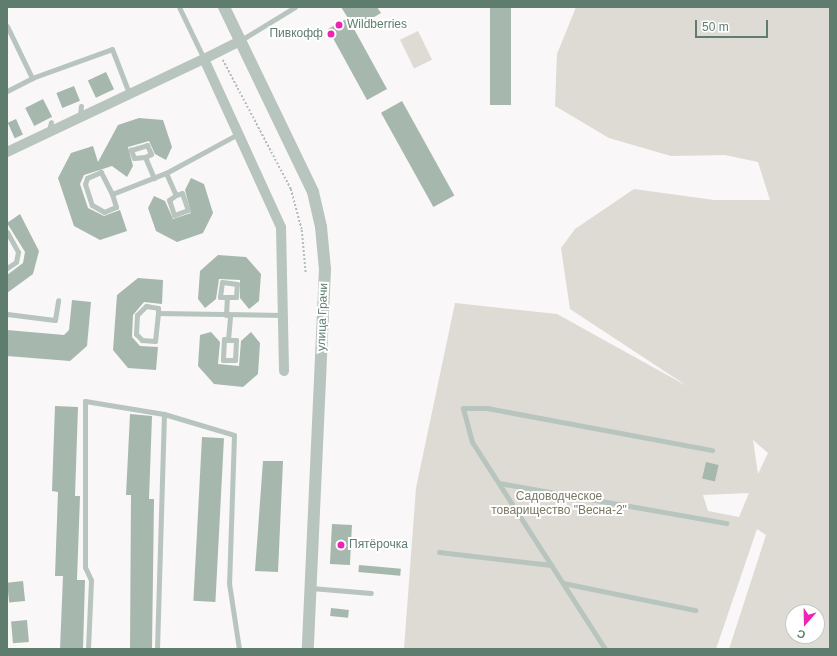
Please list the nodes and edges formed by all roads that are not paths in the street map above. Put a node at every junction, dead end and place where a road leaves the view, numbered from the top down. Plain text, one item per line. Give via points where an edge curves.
1 (179, 7) edge
2 (224, 7) edge
3 (295, 7) edge
4 (7, 26) edge
5 (240, 41) junction
6 (204, 59) junction
7 (32, 78) junction
8 (7, 91) edge
9 (129, 93) junction
10 (236, 135) junction
11 (8, 150) edge
12 (146, 157) dead end
13 (166, 173) junction
14 (154, 178) junction
15 (112, 194) junction
16 (176, 195) junction
17 (7, 232) edge
18 (7, 268) edge
19 (226, 297) dead end
20 (58, 300) dead end
21 (158, 312) junction
22 (7, 314) edge
23 (228, 316) junction
24 (285, 316) junction
25 (228, 340) junction
26 (284, 371) dead end
27 (164, 414) junction
28 (712, 450) dead end
29 (499, 484) junction
30 (727, 523) dead end
31 (439, 552) dead end
32 (551, 565) junction
33 (563, 583) junction
34 (311, 588) junction
35 (371, 593) dead end
36 (695, 610) dead end
37 (88, 649) edge
38 (157, 649) edge
39 (239, 649) edge
40 (308, 649) edge
41 (605, 649) edge

1 - 6 lane
2 - 5 street, улица Грачи
3 - 5 lane
4 - 7 lane
5 - 6 street
5 - 34 street, улица Грачи via 313,192 321,227 325,269
6 - 9 street
6 - 10 street
7 - 8 lane
7 - 9 lane via 112,49
9 - 11 street via 80,111
10 - 13 lane
10 - 24 street via 281,227
12 - 14 lane
13 - 14 lane
13 - 16 lane
14 - 15 lane
15 - 15 lane via 101,172 87,178 85,184 92,204 104,212 116,207
16 - 16 lane via 182,193 188,210 174,215 168,200
17 - 18 lane via 18,252 16,262
19 - 23 lane
20 - 22 lane via 55,320
21 - 21 lane via 158,308 146,306 137,315 136,334 142,340 156,342
21 - 23 lane
23 - 24 lane
23 - 25 lane
24 - 26 street
25 - 25 lane via 236,340 235,360 223,360 224,339
27 - 37 lane via 85,401 85,567 91,580
27 - 38 lane
27 - 39 lane via 234,435 228,583
28 - 29 lane via 487,408 463,408 472,442
29 - 30 lane
29 - 32 lane
31 - 32 lane
32 - 33 lane
33 - 36 lane
33 - 41 lane
34 - 35 lane
34 - 40 street, улица Грачи

